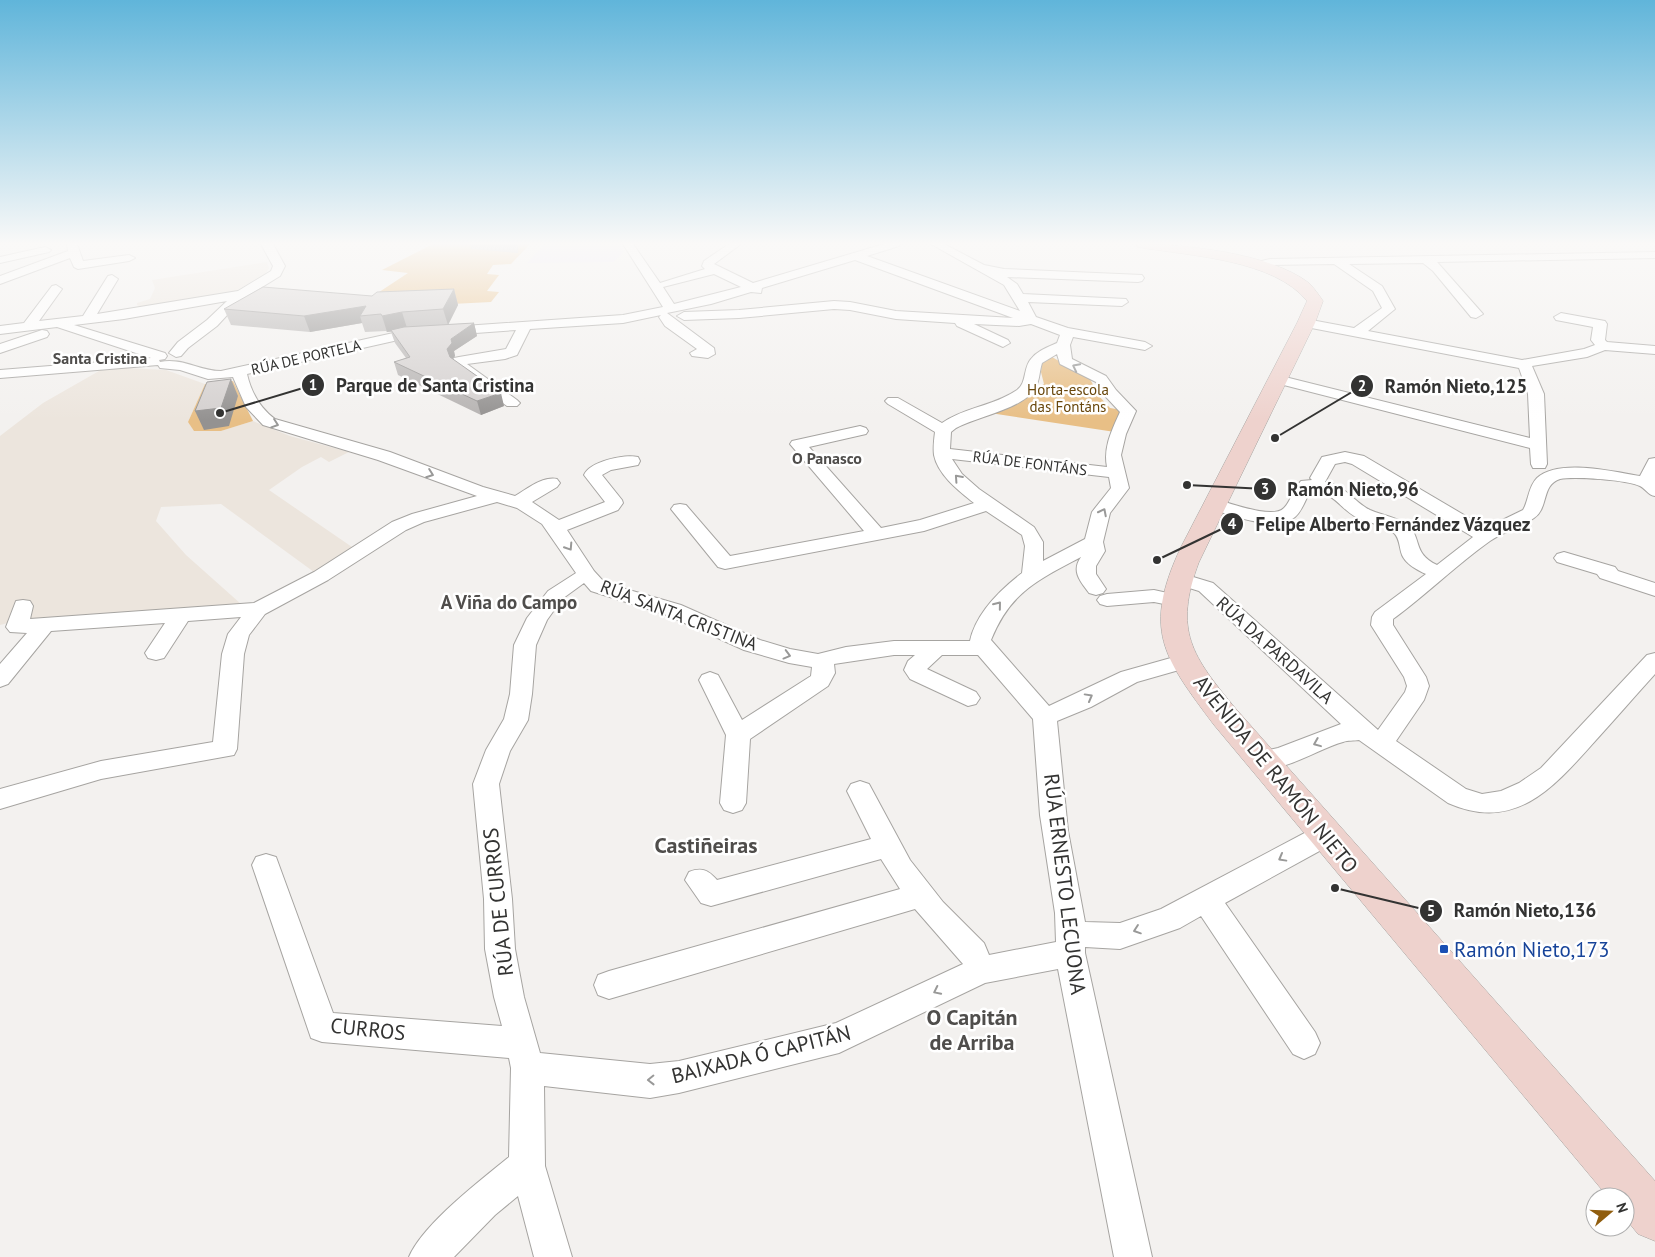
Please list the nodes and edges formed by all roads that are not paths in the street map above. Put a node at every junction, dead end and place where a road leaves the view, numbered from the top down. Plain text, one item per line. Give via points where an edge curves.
1 (46, 303) edge
2 (98, 303) edge
3 (193, 303) edge
4 (232, 303) edge
5 (662, 303) edge
6 (703, 303) edge
7 (984, 303) edge
8 (1022, 303) edge
9 (1314, 303) edge
10 (1386, 303) edge
11 (1466, 303) edge
12 (668, 313) junction
13 (1476, 314) dead end
14 (1561, 317) dead end
15 (88, 319) junction
16 (955, 319) junction
17 (1032, 320) junction
18 (1306, 323) junction
19 (64, 324) junction
20 (526, 325) junction
21 (29, 326) junction
22 (0, 330) edge
23 (1356, 333) junction
24 (1064, 338) junction
25 (1486, 340) dead end
26 (1003, 343) dead end
27 (1145, 346) dead end
28 (1603, 346) junction
29 (0, 348) edge
30 (1655, 350) edge
31 (697, 353) dead end
32 (181, 354) junction
33 (1493, 359) junction
34 (160, 361) junction
35 (1525, 365) junction
36 (239, 372) junction
37 (0, 374) edge
38 (1277, 379) junction
39 (893, 401) dead end
40 (512, 403) dead end
41 (911, 411) junction
42 (890, 417) dead end
43 (943, 430) junction
44 (860, 431) dead end
45 (1538, 445) junction
46 (942, 453) junction
47 (632, 461) dead end
48 (1655, 463) edge
49 (1539, 464) dead end
50 (1118, 473) junction
51 (1319, 478) dead end
52 (551, 482) dead end
53 (1650, 486) edge
54 (495, 497) junction
55 (516, 503) junction
56 (988, 504) junction
57 (1214, 504) junction
58 (680, 508) dead end
59 (556, 528) junction
60 (877, 534) junction
61 (1485, 536) junction
62 (1094, 542) junction
63 (1564, 558) dead end
64 (1440, 573) junction
65 (587, 575) junction
66 (1032, 575) junction
67 (1177, 590) junction
68 (1655, 590) edge
69 (1102, 594) joint
70 (23, 606) dead end
71 (258, 609) junction
72 (181, 615) junction
73 (45, 625) junction
74 (984, 648) junction
75 (932, 649) junction
76 (156, 653) dead end
77 (822, 660) junction
78 (1655, 660) edge
79 (1185, 661) junction
80 (0, 679) edge
81 (710, 680) dead end
82 (968, 698) dead end
83 (1045, 717) junction
84 (738, 735) junction
85 (1372, 737) junction
86 (1261, 761) junction
87 (860, 791) dead end
88 (0, 799) edge
89 (733, 803) dead end
90 (1325, 835) junction
91 (888, 846) junction
92 (266, 866) dead end
93 (699, 880) dead end
94 (920, 895) junction
95 (1205, 900) junction
96 (1071, 944) junction
97 (981, 970) junction
98 (609, 985) dead end
99 (1304, 1043) dead end
100 (525, 1054) junction
101 (527, 1166) junction
102 (1655, 1216) edge
103 (428, 1257) edge
104 (553, 1257) edge
105 (1133, 1257) edge

1 - 21 street
2 - 15 street
3 - 15 street
4 - 32 street
5 - 12 street
6 - 12 street
7 - 17 street
8 - 17 street
9 - 18 main road, AVENIDA DE RAMÓN NIETO
10 - 23 street via 1389,309
11 - 13 street
12 - 16 street via 739,314 834,305 896,315
12 - 20 street, RÚA DE PORTELA
12 - 31 street via 670,323 709,351 708,354
14 - 28 street via 1600,324 1598,340
15 - 19 street
16 - 17 street
16 - 26 street
17 - 24 street
18 - 23 street
18 - 38 main road, AVENIDA DE RAMÓN NIETO
19 - 21 street
19 - 29 street
19 - 34 street
20 - 36 street, RÚA DE PORTELA via 407,334
20 - 40 street via 512,352 459,361 460,366
21 - 22 street
23 - 33 street
24 - 27 street
24 - 43 street via 1038,358 1026,391
50 -> 24 street, RÚA DE FONTÁNS via 1113,455 1128,411 1101,380 1065,361
25 - 33 street
28 - 30 street
28 - 35 street via 1587,353
32 - 34 street via 180,362
32 - 36 street, RÚA DE PORTELA via 210,368
33 - 35 street
34 - 36 street, RÚA DE PORTELA via 208,374
34 - 37 street
35 - 45 street via 1536,394
36 -> 54 street, RÚA SANTA CRISTINA via 261,415 269,422 384,456
38 - 45 street
38 - 57 main road, AVENIDA DE RAMÓN NIETO
39 - 41 street
41 - 42 street
41 - 43 street
43 - 46 street
44 - 60 street via 798,444
45 - 49 street
46 - 50 street, RÚA DE FONTÁNS
56 -> 46 street, RÚA DE FONTÁNS via 966,487 949,468
47 - 59 street via 594,472 613,500 612,506
48 - 53 street
62 -> 50 street, RÚA DE FONTÁNS via 1101,512 1120,488
51 - 61 street via 1328,461 1345,457 1358,460
52 - 55 street
53 - 61 street via 1566,472 1550,476 1541,484 1529,514
54 - 55 street, RÚA SANTA CRISTINA
54 - 71 street via 399,526 321,576
55 - 59 street, RÚA SANTA CRISTINA via 549,520
56 - 60 street via 924,525
56 - 66 street, RÚA DE FONTÁNS via 1021,524 1031,535 1034,546
57 - 64 street via 1262,517 1284,516 1290,513 1307,485 1327,487 1362,513 1400,528 1408,540 1412,556 1422,566
57 - 67 main road, AVENIDA DE RAMÓN NIETO
58 - 60 street via 725,563
59 -> 65 street, RÚA SANTA CRISTINA
61 - 64 street
62 - 66 street
62 - 69 street, RÚA DE FONTÁNS via 1095,551 1085,562 1085,574
63 - 68 street
64 - 85 street via 1382,617 1382,625 1418,686 1416,694
65 -> 77 street, RÚA SANTA CRISTINA via 598,587 674,610 752,644 789,656
65 - 100 street, RÚA DE CURROS via 555,595 537,618 525,645 516,720 498,750 486,784 500,949
74 -> 66 street via 980,640 998,604
67 - 69 street, RÚA DA PARDAVILA via 1154,596
67 - 79 main road, AVENIDA DE RAMÓN NIETO via 1173,623
67 - 85 street, RÚA DA PARDAVILA via 1206,587
70 - 73 street via 17,627
71 - 72 street
71 - 88 street via 239,634 233,654 225,748 102,770
72 - 73 street
72 - 76 street
73 - 80 street
74 - 75 street, RÚA SANTA CRISTINA
74 - 83 street
75 - 77 street, RÚA SANTA CRISTINA via 894,648
75 - 82 street via 932,653 915,670
77 - 84 street via 824,673 820,681
78 - 85 street, RÚA DA PARDAVILA via 1550,775 1507,800 1480,804 1467,802
83 -> 79 street via 1129,677
79 - 86 main road, AVENIDA DE RAMÓN NIETO via 1201,687
81 - 84 street
83 - 96 street, RÚA ERNESTO LECUONA via 1057,846 1066,889
84 - 89 street
85 -> 86 street via 1341,733
86 - 90 main road, AVENIDA DE RAMÓN NIETO
87 - 91 street
90 -> 95 street, BAIXADA Ó CAPITÁN
90 - 102 main road, AVENIDA DE RAMÓN NIETO
91 - 93 street via 711,894
91 - 94 street
92 - 100 street, CURROS via 322,1027 510,1042
94 - 97 street via 973,952
94 - 98 street
95 -> 96 street, BAIXADA Ó CAPITÁN via 1170,919 1120,936
95 - 99 street
96 - 97 street, BAIXADA Ó CAPITÁN
96 - 105 street, RÚA ERNESTO LECUONA
97 -> 100 street, BAIXADA Ó CAPITÁN via 839,1038 697,1073 650,1081
100 - 101 street, RÚA DE CURROS
101 - 103 street via 482,1202
101 - 104 street, RÚA DE CURROS

